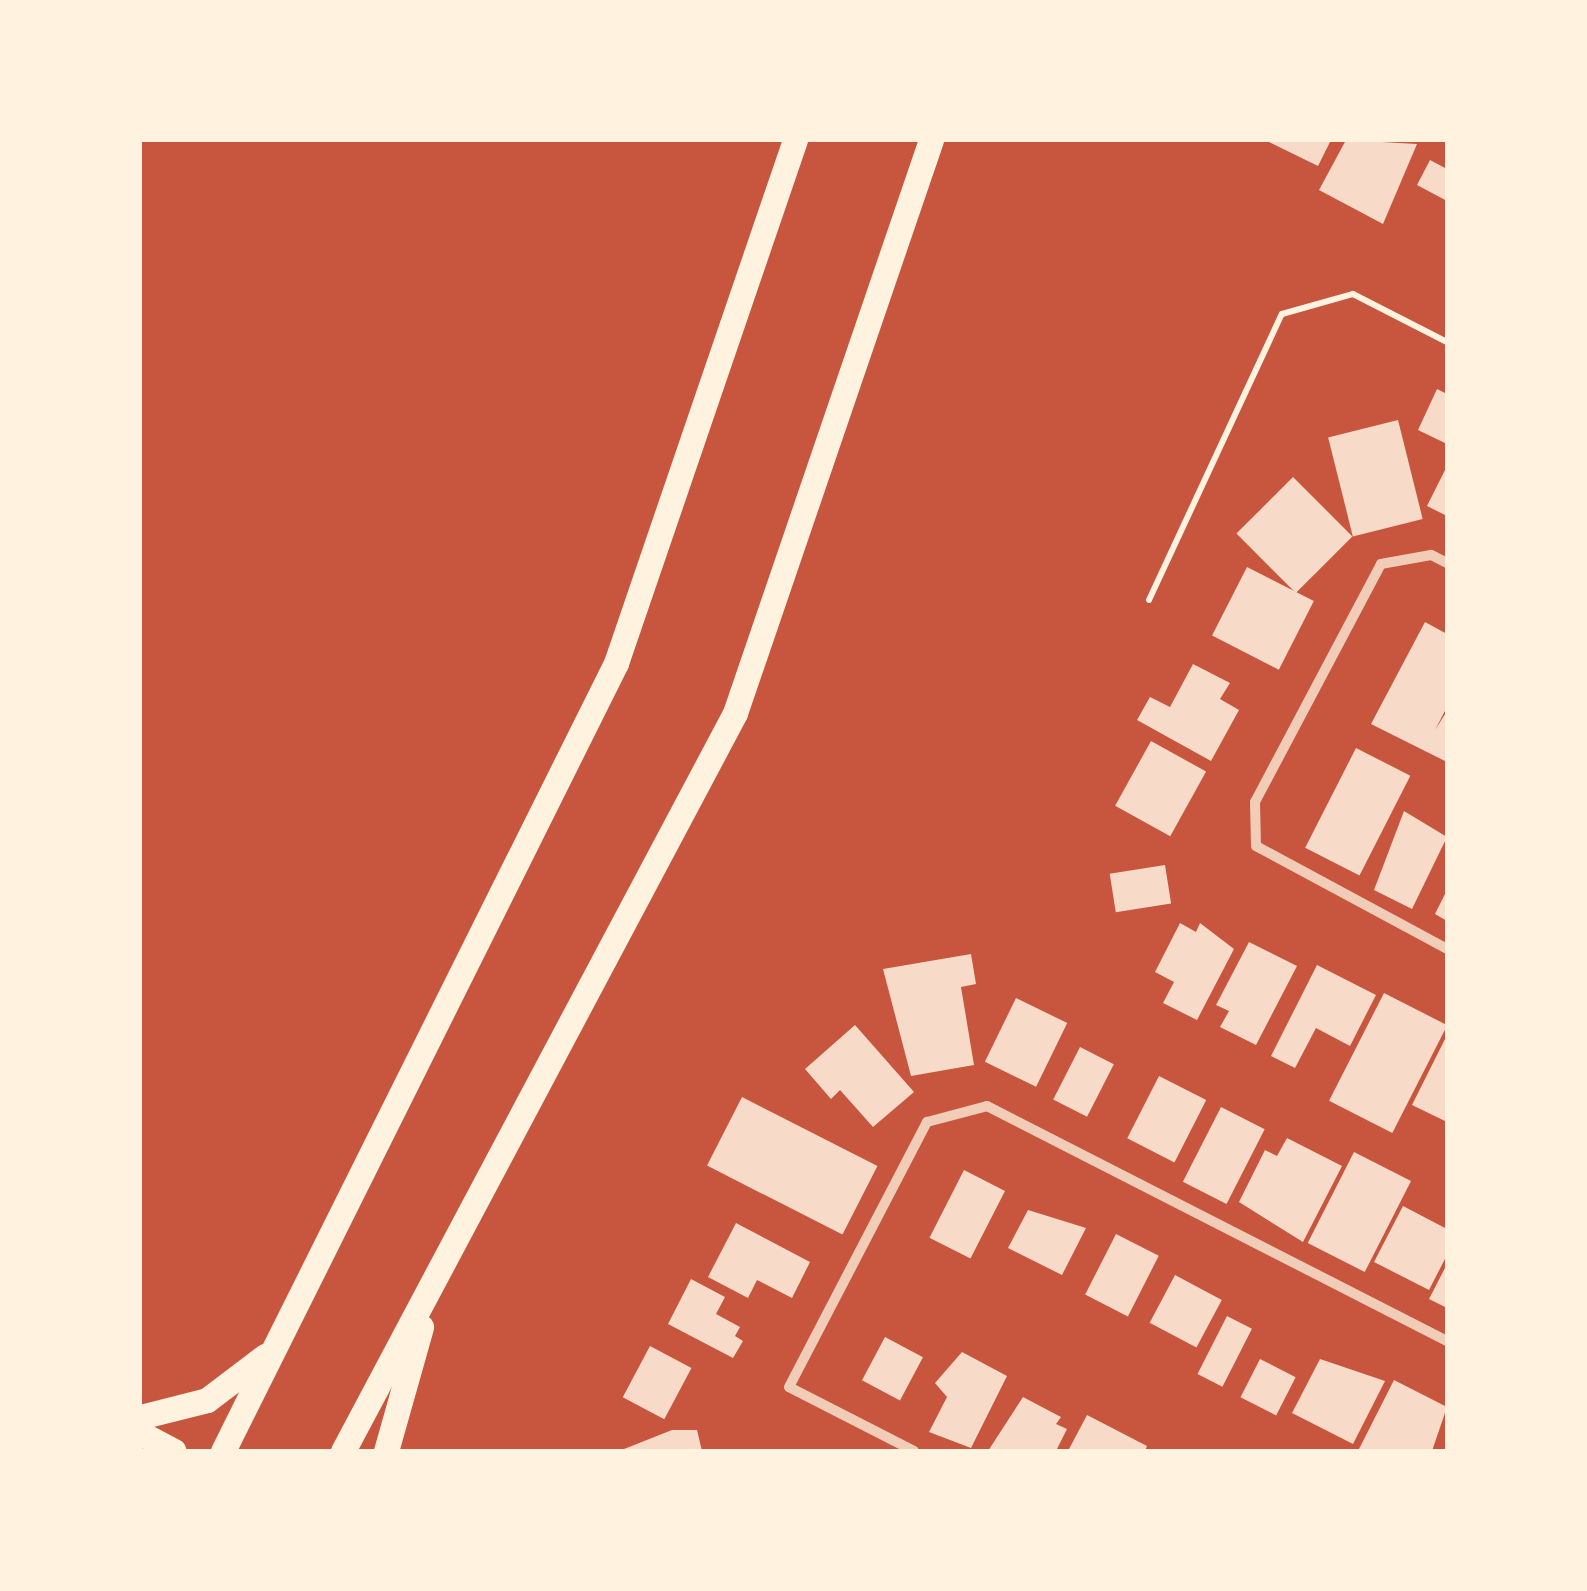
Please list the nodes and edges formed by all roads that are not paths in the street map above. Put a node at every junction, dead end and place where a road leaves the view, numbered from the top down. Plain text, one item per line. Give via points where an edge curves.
1 (796, 140) edge
2 (932, 140) edge
3 (1447, 563) edge
4 (1447, 949) edge
5 (437, 1274) junction
6 (1447, 1342) edge
7 (276, 1346) junction
8 (140, 1417) edge
9 (140, 1434) edge
10 (174, 1451) edge
11 (223, 1451) edge
12 (343, 1451) edge
13 (386, 1451) edge
14 (914, 1451) edge

1 - 7 main road via 616,663
2 - 5 main road via 735,713
3 - 4 street via 1431,555 1381,564 1255,802 1256,846
5 - 12 main road
5 - 13 main road
6 - 14 street via 986,1106 927,1122 789,1387
7 - 8 main road via 207,1400
7 - 11 main road
9 - 10 main road

